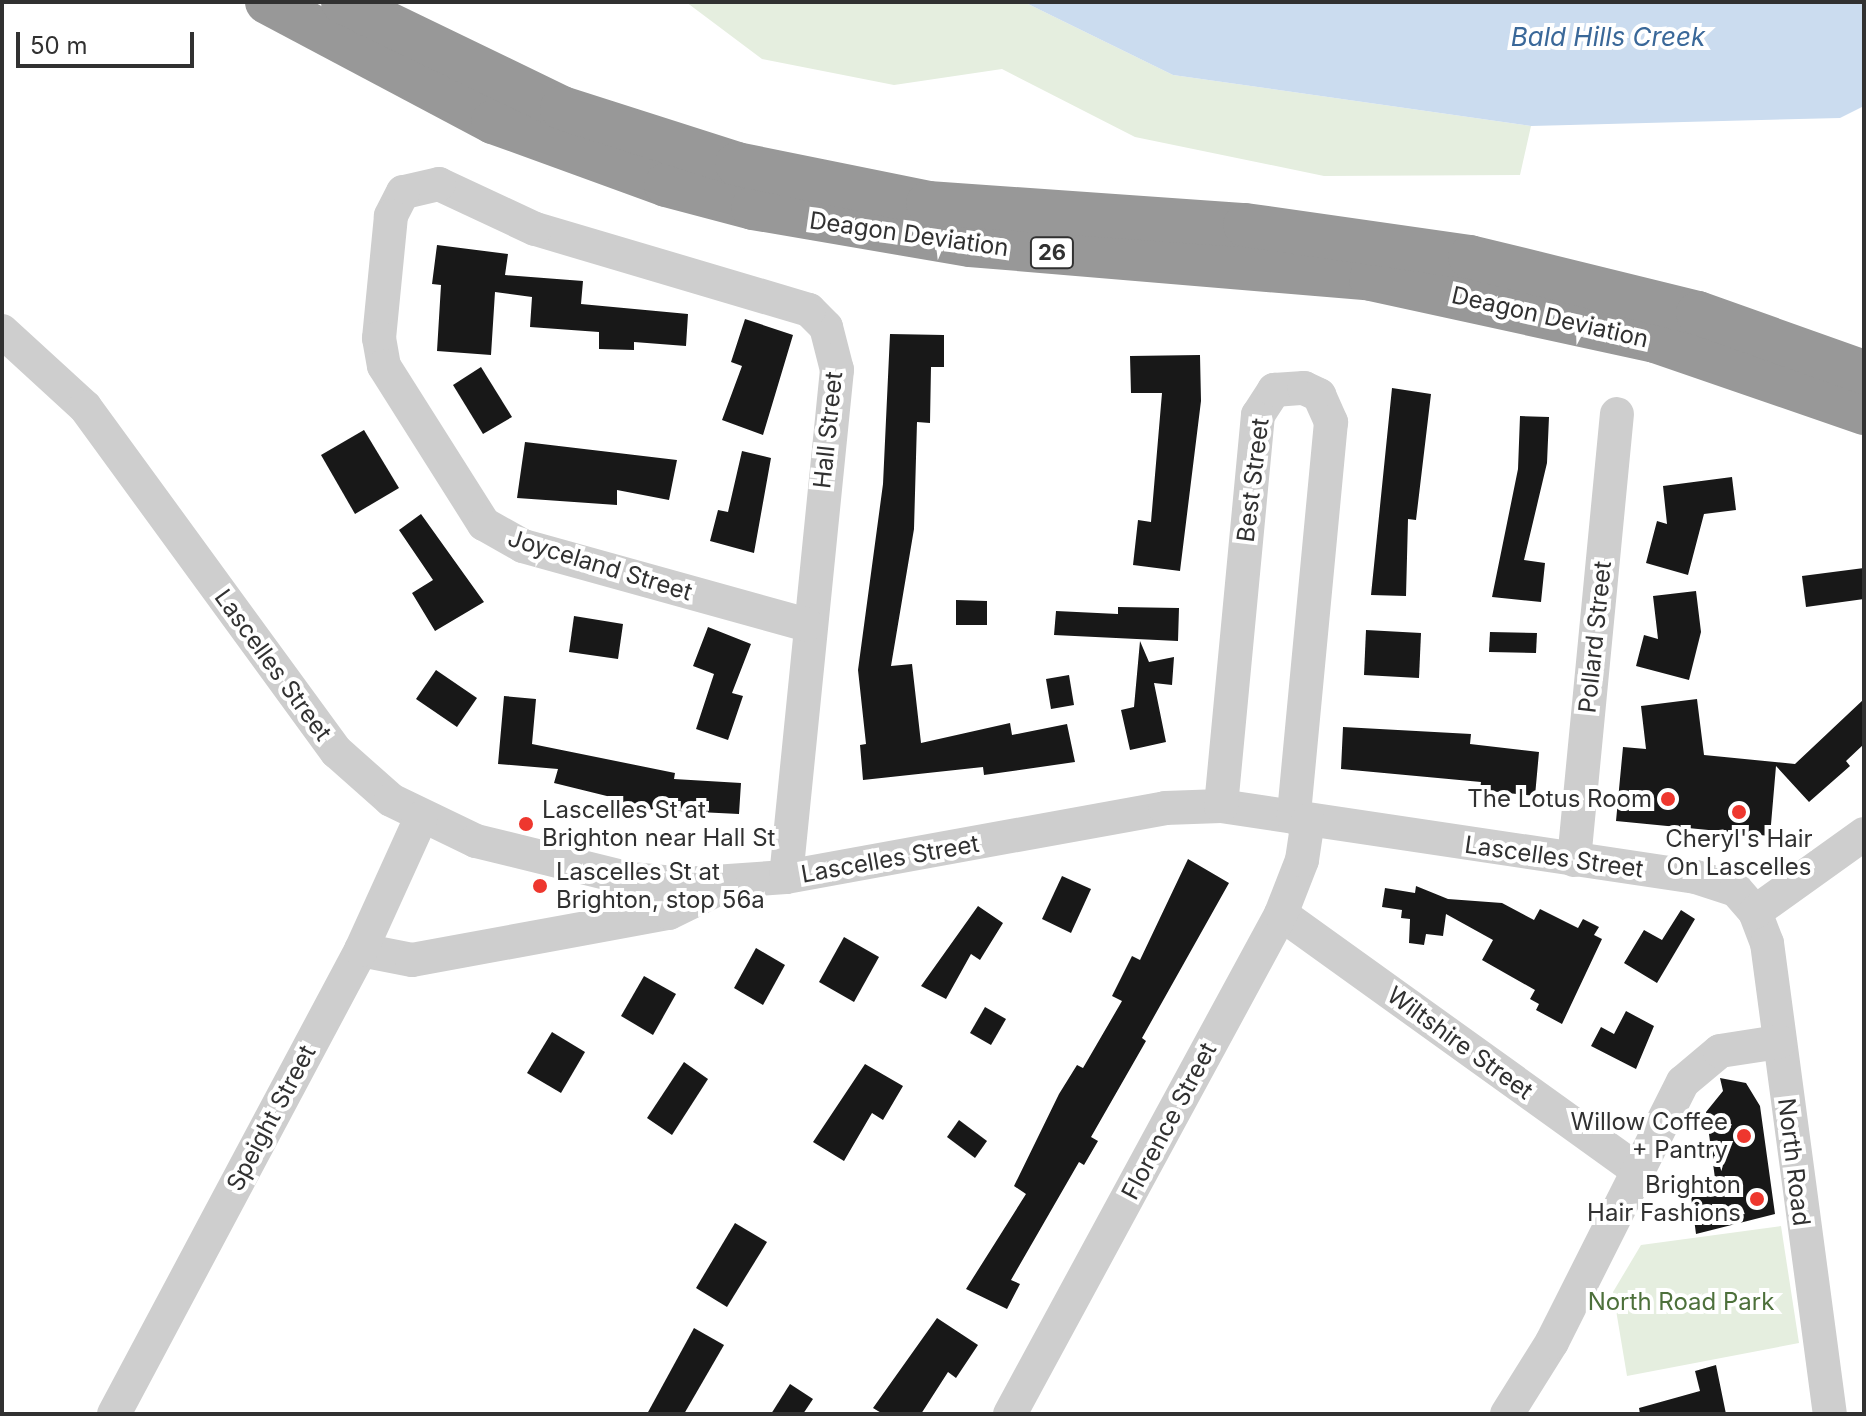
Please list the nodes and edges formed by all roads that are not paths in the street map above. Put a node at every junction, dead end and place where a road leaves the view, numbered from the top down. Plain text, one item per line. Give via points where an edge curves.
1 (267, 2) edge
2 (343, 2) edge
3 (415, 185) joint
4 (2, 331) edge
5 (1864, 372) edge
6 (1864, 413) edge
7 (1617, 414) dead end
8 (807, 625) junction
9 (1221, 806) junction
10 (421, 818) junction
11 (1301, 819) junction
12 (1864, 834) edge
13 (1574, 860) junction
14 (786, 877) junction
15 (737, 880) junction
16 (1755, 912) junction
17 (1281, 914) junction
18 (361, 950) junction
19 (1779, 1042) junction
20 (1639, 1171) junction
21 (114, 1414) edge
22 (1010, 1414) edge
23 (1507, 1414) edge
24 (1830, 1414) edge

1 - 6 highway, Deagon Deviation / 26 via 493,122 666,185 753,208 983,246 1371,279 1655,341
2 - 5 highway, Deagon Deviation / 26 via 562,108 737,164 928,203 1245,225 1470,257 1698,313
3 - 8 street, Joyceland Street via 395,202 391,216 379,338 384,366 484,524 523,546
3 - 8 street, Hall Street via 439,184 535,229 809,310 826,327 837,370
4 - 10 street, Lascelles Street via 85,407 337,752
7 - 13 street, Pollard Street
8 - 14 street, Hall Street
9 - 11 street, Lascelles Street
9 - 11 street, Best Street via 1258,415 1274,390 1304,388 1319,395 1331,422
9 - 14 street, Lascelles Street via 1165,808
10 - 15 street, Lascelles Street via 476,841 631,879
10 - 18 street, Speight Street
11 - 13 street, Lascelles Street
11 - 17 street, Florence Street via 1302,860
12 - 16 street
13 - 16 street, Lascelles Street via 1718,882 1736,890
14 - 15 street, Lascelles Street
15 - 18 street via 669,913 578,930 412,960
16 - 19 street, North Road via 1767,943
17 - 20 street, Wiltshire Street
17 - 22 street, Florence Street
18 - 21 street, Speight Street
19 - 20 street via 1720,1051 1694,1068
19 - 24 street, North Road
20 - 23 street via 1552,1342

